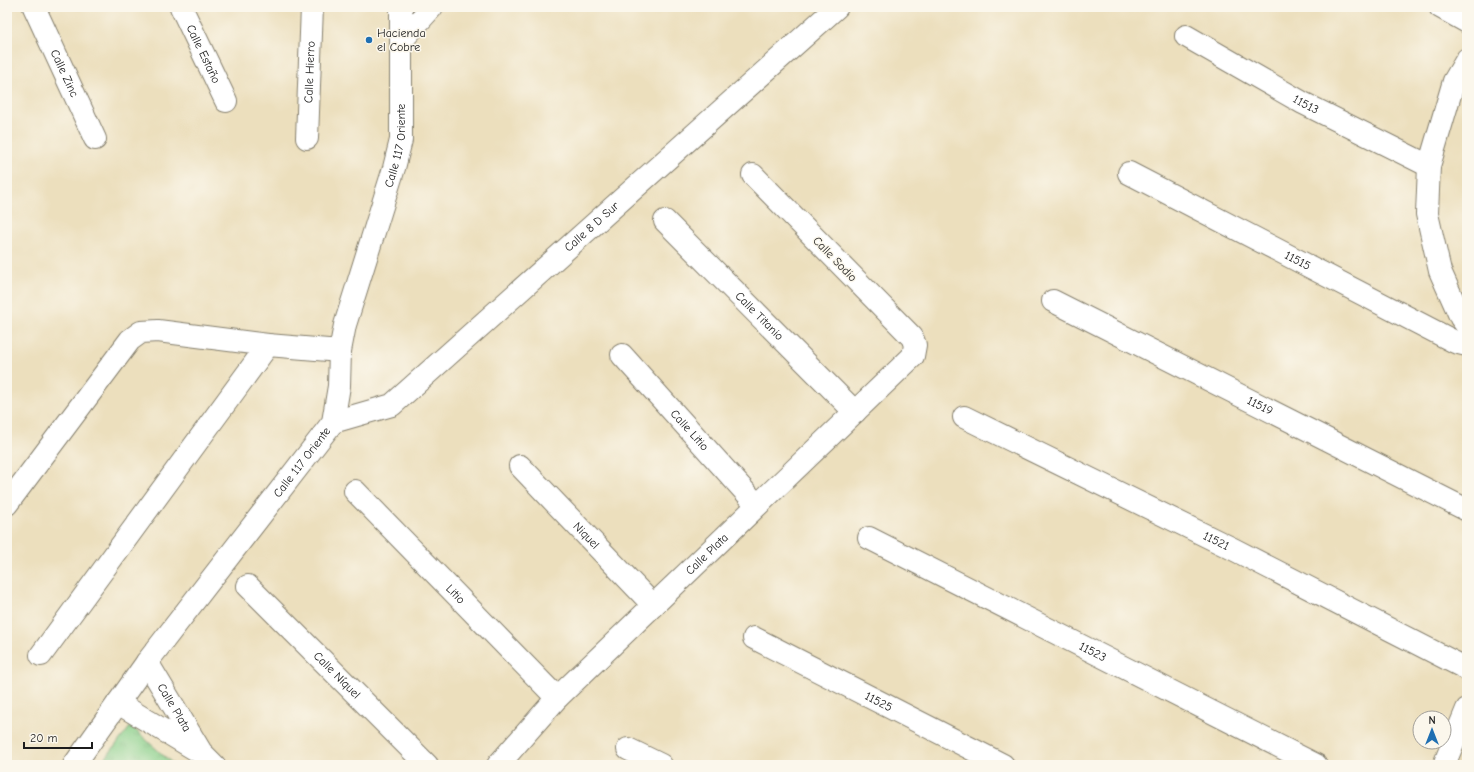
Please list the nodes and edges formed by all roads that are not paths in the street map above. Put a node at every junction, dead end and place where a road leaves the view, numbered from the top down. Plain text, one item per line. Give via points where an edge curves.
1 (34, 7) edge
2 (181, 7) edge
3 (312, 7) edge
4 (401, 7) edge
5 (432, 7) edge
6 (837, 7) edge
7 (1440, 7) edge
8 (1467, 22) edge
9 (1186, 36) dead end
10 (402, 40) junction
11 (1467, 59) edge
12 (226, 101) dead end
13 (307, 138) dead end
14 (95, 139) dead end
15 (1429, 166) junction
16 (1129, 173) dead end
17 (752, 175) dead end
18 (664, 220) dead end
19 (1053, 301) dead end
20 (1467, 326) edge
21 (268, 345) junction
22 (915, 345) joint
23 (1467, 345) edge
24 (340, 351) junction
25 (622, 356) dead end
26 (855, 412) junction
27 (964, 418) dead end
28 (333, 422) junction
29 (520, 466) dead end
30 (355, 491) dead end
31 (7, 504) edge
32 (757, 506) junction
33 (1467, 510) edge
34 (869, 538) dead end
35 (248, 586) dead end
36 (653, 605) junction
37 (754, 638) dead end
38 (40, 655) dead end
39 (147, 662) junction
40 (1467, 669) edge
41 (556, 698) junction
42 (118, 703) junction
43 (1467, 709) edge
44 (628, 749) dead end
45 (208, 759) edge
46 (74, 765) edge
47 (427, 765) edge
48 (498, 765) edge
49 (660, 765) edge
50 (1003, 765) edge
51 (1316, 765) edge
52 (1444, 765) edge

1 - 14 street, Calle Zinc
2 - 12 street, Calle Estaño
3 - 13 street, Calle Hierro
4 - 10 street, Calle 117 Oriente
5 - 10 street
6 - 28 street, Calle 8 D Sur via 392,405
7 - 8 street
9 - 15 street, 11513 via 1303,103
10 - 24 street, Calle 117 Oriente via 401,140 345,325
11 - 15 street via 1454,82
15 - 20 street via 1427,214 1440,271
16 - 23 street, 11515 via 1455,342
17 - 22 street, Calle Sodio via 912,337
18 - 26 street, Calle Titanio
19 - 33 street, 11519
21 - 24 street
21 - 31 street via 158,331 141,332 130,340
21 - 38 street
22 - 26 street, Calle Plata via 913,356
24 - 28 street, Calle 117 Oriente via 340,386
25 - 32 street, Calle Litio
26 - 32 street, Calle Plata
27 - 40 street, 11521 via 1233,549
28 - 39 street, Calle 117 Oriente
29 - 36 street, Niquel
30 - 41 street, Litio
32 - 36 street, Calle Plata
34 - 51 street, 11523
35 - 47 street, Calle Níquel
36 - 41 street, Calle Plata
37 - 50 street, 11525
39 - 42 street, Calle 117 Oriente
39 - 45 street, Calle Plata
41 - 48 street, Calle Plata
42 - 45 street, Calle Plata
42 - 46 street, Calle 117 Oriente
43 - 52 street
44 - 49 street

